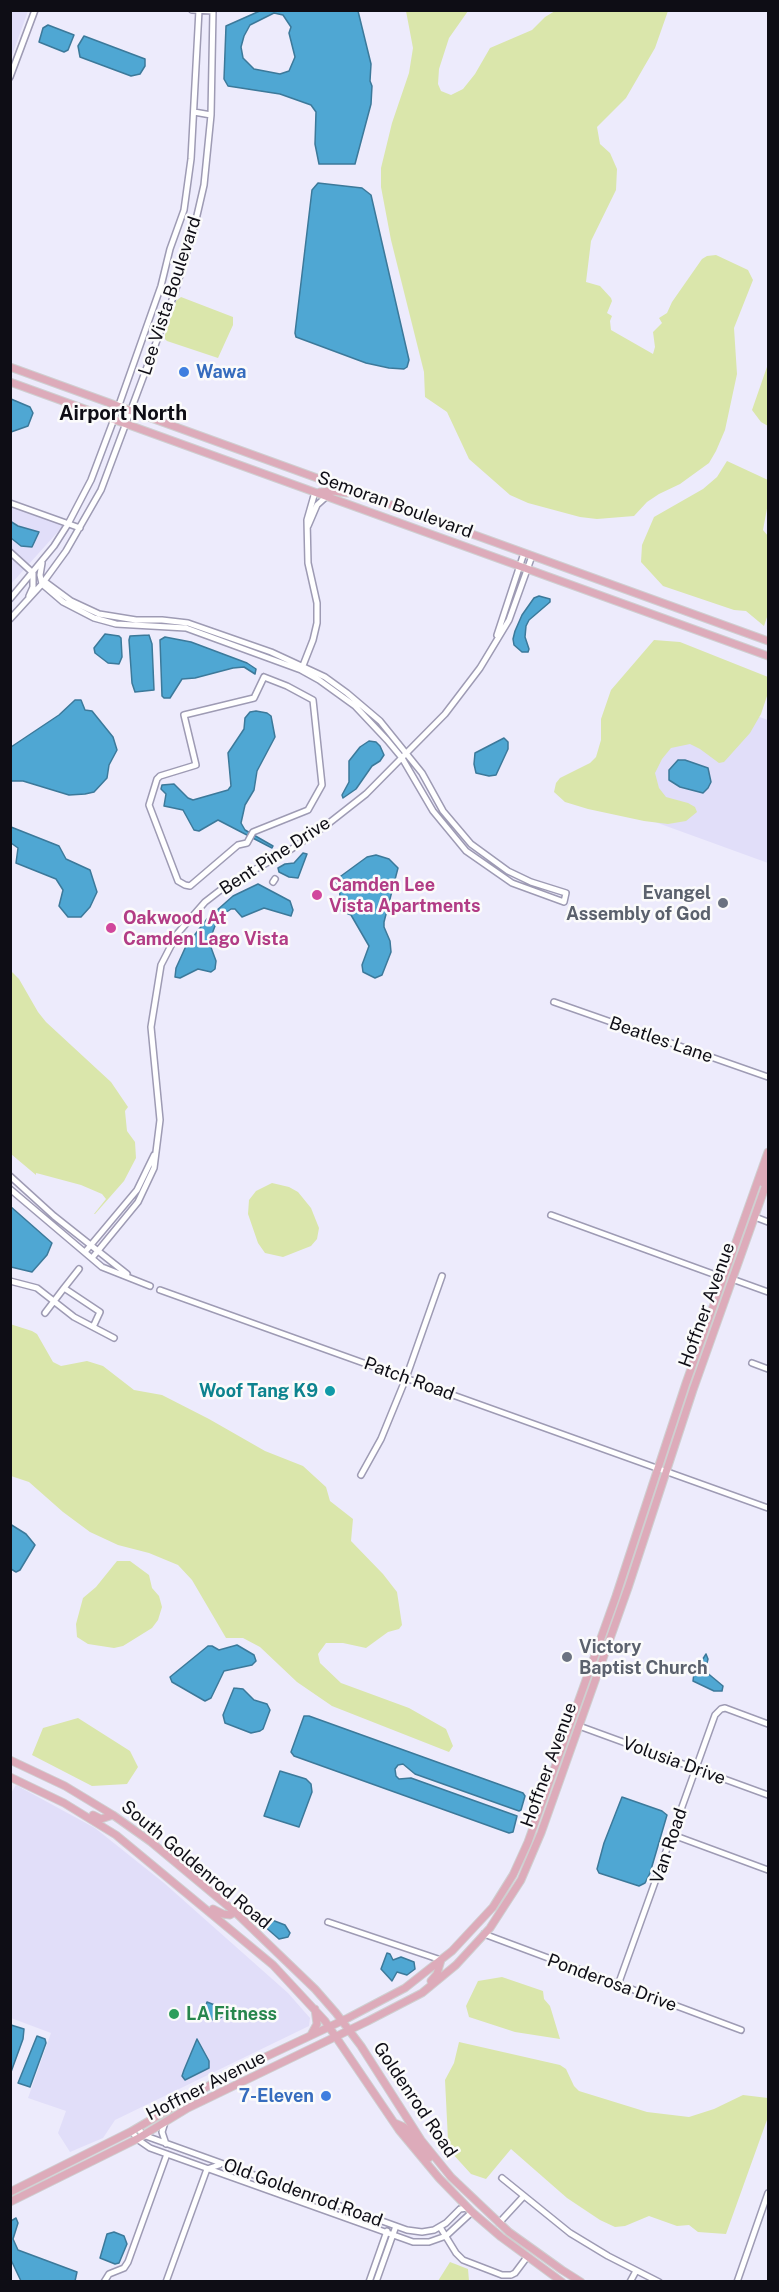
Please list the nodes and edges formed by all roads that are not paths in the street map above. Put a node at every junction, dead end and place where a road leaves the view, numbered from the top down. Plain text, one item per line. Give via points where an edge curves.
1 (35, 10) edge
2 (192, 10) edge
3 (199, 11) edge
4 (213, 11) edge
5 (10, 77) edge
6 (194, 112) junction
7 (211, 115) junction
8 (186, 193) junction
9 (201, 196) junction
10 (159, 289) junction
11 (175, 292) junction
12 (10, 367) edge
13 (10, 382) edge
14 (118, 406) junction
15 (131, 411) junction
16 (114, 419) junction
17 (127, 424) junction
18 (326, 481) junction
19 (294, 484) junction
20 (315, 492) junction
21 (327, 496) junction
22 (368, 497) junction
23 (10, 502) edge
24 (69, 524) junction
25 (308, 526) junction
26 (80, 528) junction
27 (10, 552) edge
28 (524, 553) junction
29 (532, 556) junction
30 (42, 563) junction
31 (519, 566) junction
32 (528, 569) junction
33 (33, 573) junction
34 (43, 583) junction
35 (10, 599) edge
36 (27, 600) junction
37 (10, 619) edge
38 (768, 641) edge
39 (494, 646) junction
40 (768, 656) edge
41 (302, 668) junction
42 (407, 752) junction
43 (402, 758) junction
44 (249, 839) joint
45 (485, 855) junction
46 (478, 862) junction
47 (554, 1002) dead end
48 (768, 1077) edge
49 (158, 1145) junction
50 (768, 1152) edge
51 (768, 1168) edge
52 (11, 1179) edge
53 (768, 1179) edge
54 (10, 1189) edge
55 (763, 1194) junction
56 (551, 1215) dead end
57 (755, 1217) junction
58 (768, 1222) edge
59 (91, 1245) junction
60 (735, 1247) junction
61 (98, 1251) junction
62 (85, 1252) junction
63 (92, 1258) junction
64 (79, 1269) dead end
65 (442, 1276) dead end
66 (724, 1278) junction
67 (133, 1279) junction
68 (732, 1280) junction
69 (10, 1281) edge
70 (150, 1286) dead end
71 (64, 1288) junction
72 (160, 1290) dead end
73 (768, 1292) edge
74 (54, 1301) junction
75 (723, 1306) junction
76 (45, 1313) dead end
77 (93, 1327) junction
78 (114, 1338) dead end
79 (752, 1363) dead end
80 (768, 1369) edge
81 (406, 1378) junction
82 (657, 1468) junction
83 (666, 1471) junction
84 (361, 1475) dead end
85 (768, 1508) edge
86 (627, 1561) junction
87 (626, 1595) junction
88 (607, 1621) junction
89 (605, 1653) junction
90 (585, 1682) junction
91 (768, 1724) edge
92 (579, 1726) junction
93 (567, 1733) junction
94 (10, 1760) edge
95 (696, 1769) junction
96 (10, 1777) edge
97 (557, 1786) junction
98 (42, 1791) junction
99 (768, 1795) edge
100 (113, 1815) junction
101 (673, 1835) junction
102 (768, 1870) edge
103 (198, 1902) junction
104 (235, 1912) junction
105 (488, 1914) junction
106 (328, 1922) dead end
107 (227, 1925) junction
108 (255, 1930) junction
109 (484, 1934) junction
110 (441, 1960) junction
111 (456, 1965) junction
112 (618, 1985) junction
113 (404, 2003) junction
114 (315, 2009) junction
115 (342, 2021) junction
116 (368, 2022) junction
117 (330, 2026) junction
118 (349, 2030) junction
119 (741, 2030) dead end
120 (310, 2036) junction
121 (337, 2036) junction
122 (361, 2046) junction
123 (226, 2076) junction
124 (366, 2079) junction
125 (188, 2108) junction
126 (404, 2116) junction
127 (165, 2122) junction
128 (394, 2123) junction
129 (135, 2129) junction
130 (140, 2137) junction
131 (166, 2144) junction
132 (167, 2154) junction
133 (223, 2164) junction
134 (443, 2168) junction
135 (207, 2169) junction
136 (502, 2178) dead end
137 (10, 2192) edge
138 (768, 2193) edge
139 (523, 2197) junction
140 (10, 2202) edge
141 (470, 2210) junction
142 (489, 2215) junction
143 (499, 2223) junction
144 (393, 2225) junction
145 (440, 2227) junction
146 (389, 2234) junction
147 (446, 2236) junction
148 (527, 2257) junction
149 (639, 2272) junction
150 (104, 2282) edge
151 (166, 2282) edge
152 (369, 2282) edge
153 (376, 2282) edge
154 (562, 2282) edge
155 (581, 2282) edge
156 (630, 2282) edge
157 (638, 2282) edge
158 (659, 2282) edge
159 (737, 2282) edge

1 - 5 street
2 - 3 street
3 - 4 street
3 - 6 street, Lee Vista Boulevard
4 - 7 street, Lee Vista Boulevard
6 - 7 street
6 - 8 street, Lee Vista Boulevard
7 - 9 street, Lee Vista Boulevard
8 - 9 street
8 - 10 street, Lee Vista Boulevard
9 - 11 street, Lee Vista Boulevard
10 - 11 street
10 - 14 street, Lee Vista Boulevard
11 - 15 street, Lee Vista Boulevard
12 - 14 main road, Semoran Boulevard
13 - 16 main road, Semoran Boulevard
14 - 15 main road, Semoran Boulevard
14 - 16 street, Lee Vista Boulevard
15 - 17 street, Lee Vista Boulevard
15 - 18 main road, Semoran Boulevard
16 - 17 main road, Semoran Boulevard
16 - 24 street, Lee Vista Boulevard
17 - 19 main road, Semoran Boulevard
17 - 26 street, Lee Vista Boulevard via 101,490
18 - 19 main road via 316,485
18 - 22 main road, Semoran Boulevard
19 - 20 main road, Semoran Boulevard
20 - 21 main road, Semoran Boulevard
20 - 22 main road
20 - 25 street
21 - 25 street via 317,505
21 - 31 main road, Semoran Boulevard
22 - 28 main road, Semoran Boulevard
23 - 24 street
24 - 26 street
24 - 30 street, Lee Vista Boulevard
25 - 41 street via 308,563 317,613 313,640
26 - 34 street, Lee Vista Boulevard
27 - 33 street
28 - 29 main road, Semoran Boulevard
28 - 31 street, Bent Pine Drive
29 - 32 street, Bent Pine Drive
29 - 38 main road, Semoran Boulevard
30 - 33 street, Lee Vista Boulevard
30 - 34 street
31 - 32 main road, Semoran Boulevard
31 - 39 street, Bent Pine Drive
32 - 39 street, Bent Pine Drive via 509,620
32 - 40 main road, Semoran Boulevard
33 - 35 street, Lee Vista Boulevard
33 - 36 street via 33,587
34 - 36 street, Lee Vista Boulevard
34 - 41 street via 63,602 94,618 116,624 186,628
36 - 37 street, Lee Vista Boulevard
39 - 42 street, Bent Pine Drive via 445,714
41 - 42 street via 347,693 380,721
41 - 43 street via 355,706
42 - 43 street, Bent Pine Drive
42 - 45 street via 454,827
43 - 46 street via 451,836
43 - 49 street, Bent Pine Drive via 366,794 324,827 205,902 177,934 161,965 151,1027 160,1102
44 - 44 street via 227,852 190,886 185,885 178,881 150,801 160,776 196,765 184,715 254,698 264,677 313,700 322,785 308,810 254,832
45 - 46 street
45 - 46 street via 531,882 566,893 564,902 512,883
47 - 48 street, Beatles Lane
49 - 59 street, Bent Pine Drive via 137,1190
49 - 61 street, Bent Pine Drive via 144,1192
50 - 60 main road, Hoffner Avenue
51 - 55 main road
52 - 59 street
53 - 55 main road, Hoffner Avenue
54 - 62 street
55 - 57 main road, Hoffner Avenue
56 - 66 street
57 - 58 street
57 - 68 main road, Hoffner Avenue
59 - 61 street
59 - 62 street, Bent Pine Drive
60 - 66 main road, Hoffner Avenue
60 - 68 main road
61 - 63 street, Bent Pine Drive
61 - 67 street
62 - 63 street
63 - 67 street via 102,1267
64 - 71 street
65 - 81 street
66 - 75 main road
66 - 82 main road, Hoffner Avenue
67 - 70 street
68 - 73 street
68 - 75 main road, Hoffner Avenue
69 - 74 street via 37,1288
71 - 74 street
71 - 77 street via 100,1312
72 - 81 street, Patch Road
74 - 76 street
74 - 77 street
75 - 83 main road, Hoffner Avenue
77 - 78 street
79 - 80 street
81 - 82 street, Patch Road
81 - 84 street
82 - 83 street, Patch Road
82 - 86 main road, Hoffner Avenue
83 - 85 street, Patch Road
83 - 87 main road, Hoffner Avenue
86 - 87 main road via 630,1572
86 - 88 main road, Hoffner Avenue
87 - 89 main road, Hoffner Avenue
88 - 89 main road
88 - 90 main road, Hoffner Avenue
89 - 92 main road, Hoffner Avenue
90 - 92 main road via 586,1690 575,1720
90 - 93 main road, Hoffner Avenue
91 - 95 street, Van Road via 721,1709 715,1715
92 - 95 street, Volusia Drive
92 - 97 main road, Hoffner Avenue
93 - 97 main road via 569,1740
93 - 105 main road, Hoffner Avenue via 522,1856
94 - 100 main road, South Goldenrod Road
95 - 99 street, Volusia Drive
95 - 101 street, Van Road
96 - 98 main road, South Goldenrod Road
97 - 109 main road, Hoffner Avenue via 526,1869
98 - 100 main road via 101,1819
98 - 103 main road, South Goldenrod Road via 116,1835
100 - 104 main road, South Goldenrod Road
101 - 102 street
101 - 112 street, Van Road
103 - 104 main road via 223,1914
103 - 107 main road, South Goldenrod Road
104 - 108 main road, South Goldenrod Road
105 - 110 main road, Hoffner Avenue
105 - 111 main road via 461,1949
106 - 110 street
107 - 108 main road via 241,1924
107 - 114 main road, South Goldenrod Road
108 - 115 main road, South Goldenrod Road
109 - 111 main road, Hoffner Avenue
109 - 112 street, Ponderosa Drive
110 - 113 main road via 433,1980
110 - 115 main road, Hoffner Avenue via 405,1988
111 - 113 main road, Hoffner Avenue
112 - 119 street, Ponderosa Drive
113 - 116 main road, Hoffner Avenue
114 - 117 main road, South Goldenrod Road
114 - 120 main road via 317,2024
115 - 117 main road, Hoffner Avenue
115 - 118 main road, Goldenrod Road
116 - 118 main road, Hoffner Avenue
116 - 122 main road via 360,2034
117 - 120 main road, Hoffner Avenue
117 - 121 main road, Goldenrod Road
118 - 121 main road, Hoffner Avenue
118 - 122 main road, Goldenrod Road
120 - 123 main road, Hoffner Avenue
121 - 124 main road, Goldenrod Road
121 - 125 main road, Hoffner Avenue
122 - 126 main road, Goldenrod Road
123 - 125 main road via 221,2088
123 - 129 main road, Hoffner Avenue
124 - 126 main road via 396,2116
124 - 128 main road, Goldenrod Road
125 - 127 main road, Hoffner Avenue
126 - 134 main road, Goldenrod Road
127 - 130 main road, Hoffner Avenue
127 - 131 street via 162,2132
128 - 134 main road via 404,2127 432,2162
128 - 141 main road, Goldenrod Road
129 - 130 street
129 - 137 main road, Hoffner Avenue
130 - 131 street, Old Goldenrod Road
130 - 132 street, Old Goldenrod Road via 150,2148
130 - 140 main road, Hoffner Avenue
131 - 133 street, Old Goldenrod Road
132 - 135 street, Old Goldenrod Road
132 - 150 street via 128,2262
133 - 135 street
133 - 144 street, Old Goldenrod Road
134 - 142 main road, Goldenrod Road
135 - 146 street, Old Goldenrod Road
135 - 151 street
136 - 139 street
138 - 159 street
139 - 143 street
139 - 149 street via 570,2233
141 - 142 main road via 473,2207
141 - 145 street via 460,2209
141 - 147 street
141 - 148 main road, Goldenrod Road
142 - 143 main road, Goldenrod Road
143 - 155 main road, Goldenrod Road
144 - 145 street, Old Goldenrod Road via 422,2232
144 - 146 street
145 - 147 street
146 - 147 street, Old Goldenrod Road via 420,2242
146 - 152 street
146 - 153 street
147 - 148 street via 463,2260 502,2275 515,2273
148 - 154 main road, Goldenrod Road
149 - 156 street
149 - 157 street
149 - 158 street

